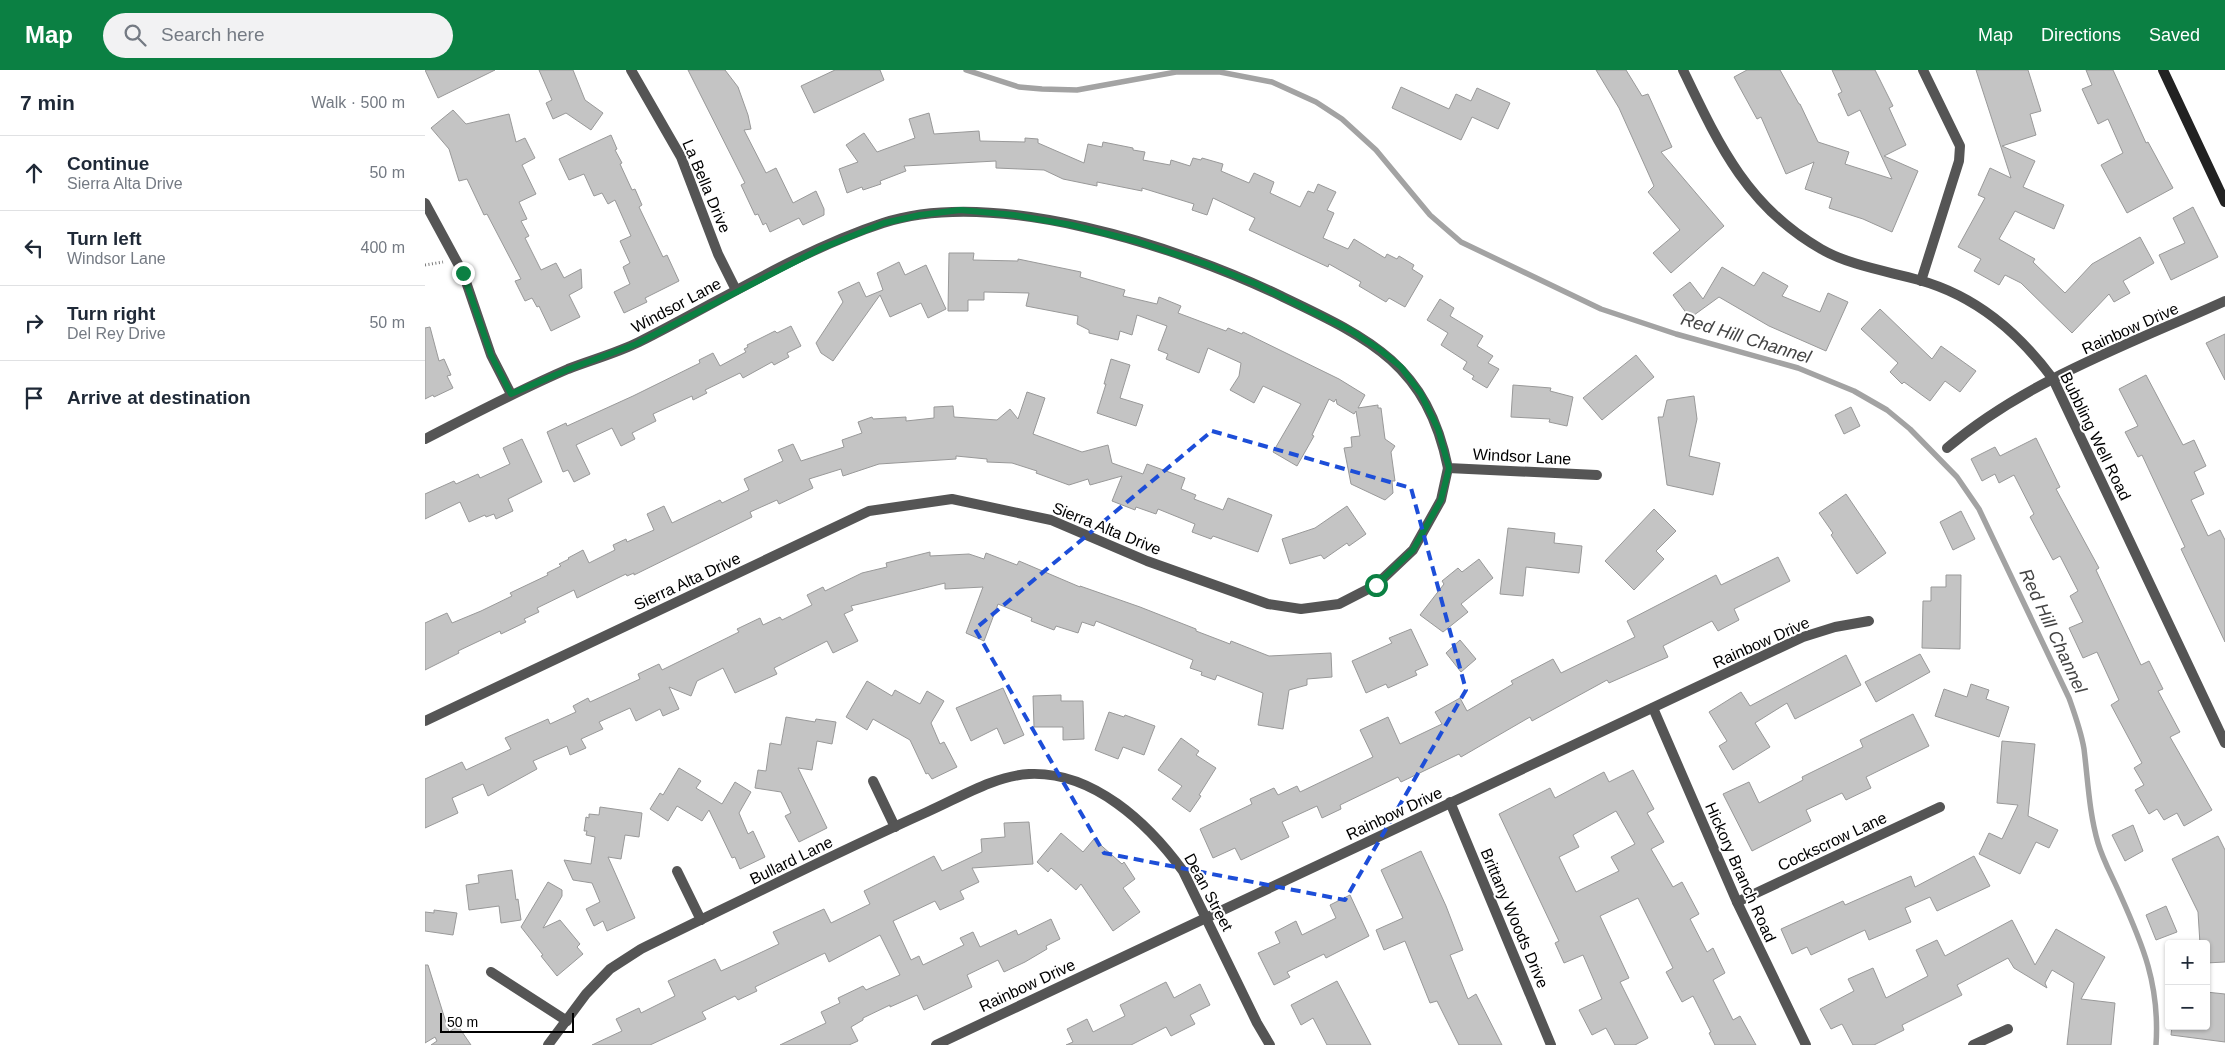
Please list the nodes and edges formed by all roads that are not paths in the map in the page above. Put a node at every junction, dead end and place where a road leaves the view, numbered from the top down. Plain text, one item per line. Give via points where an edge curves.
1 (631, 70) edge
2 (1683, 70) edge
3 (1923, 70) edge
4 (2163, 70) edge
5 (2225, 202) edge
6 (425, 204) edge
7 (1921, 281) junction
8 (736, 290) junction
9 (2225, 301) edge
10 (2053, 379) junction
11 (511, 394) junction
12 (425, 439) edge
13 (1947, 448) dead end
14 (1449, 468) junction
15 (1597, 475) dead end
16 (1869, 621) dead end
17 (1653, 708) junction
18 (425, 721) edge
19 (2225, 743) edge
20 (873, 781) dead end
21 (1085, 786) joint
22 (1450, 802) junction
23 (1940, 807) dead end
24 (895, 827) junction
25 (677, 871) dead end
26 (1737, 902) junction
27 (1207, 917) junction
28 (701, 920) junction
29 (491, 972) dead end
30 (567, 1021) junction
31 (2008, 1028) dead end
32 (548, 1045) edge
33 (936, 1045) edge
34 (1270, 1045) edge
35 (1551, 1045) edge
36 (1806, 1045) edge
37 (1973, 1045) edge

1 - 8 street, La Bella Drive via 681,157 718,254
2 - 7 street, Bubbling Well Road via 1734,169 1778,217 1823,250
3 - 7 street via 1960,146 1959,161
4 - 5 street
6 - 11 street via 463,273 491,355
7 - 10 street, Bubbling Well Road via 1950,291 1982,309 2021,339
8 - 11 street, Windsor Lane via 636,344
8 - 14 street, Windsor Lane via 822,248 884,223 920,215 960,210 1072,225 1136,241 1206,264 1256,284 1350,330 1401,367 1421,394 1438,429
9 - 10 street, Rainbow Drive
10 - 13 street, Rainbow Drive via 1971,428
10 - 19 street, Bubbling Well Road
11 - 12 street, Windsor Lane
14 - 15 street, Windsor Lane
14 - 18 street, Sierra Alta Drive via 1441,500 1413,550 1376,585 1339,604 1301,609 1268,604 1147,561 1051,520 953,499 869,511
16 - 17 street, Rainbow Drive via 1803,637
17 - 22 street, Rainbow Drive
17 - 26 street, Hickory Branch Road
20 - 24 street
21 - 24 street, Bullard Lane via 1058,777 1029,774 996,782
21 - 27 street, Dean Street via 1119,803 1151,830 1183,871
22 - 27 street, Rainbow Drive
22 - 35 street, Brittany Woods Drive
23 - 26 street, Cockscrow Lane
24 - 28 street, Bullard Lane
25 - 28 street
26 - 36 street, Hickory Branch Road
27 - 33 street, Rainbow Drive
27 - 34 street, Dean Street
28 - 30 street, Bullard Lane via 641,949 610,969 585,994
29 - 30 street
30 - 32 street, Bullard Lane
31 - 37 street

